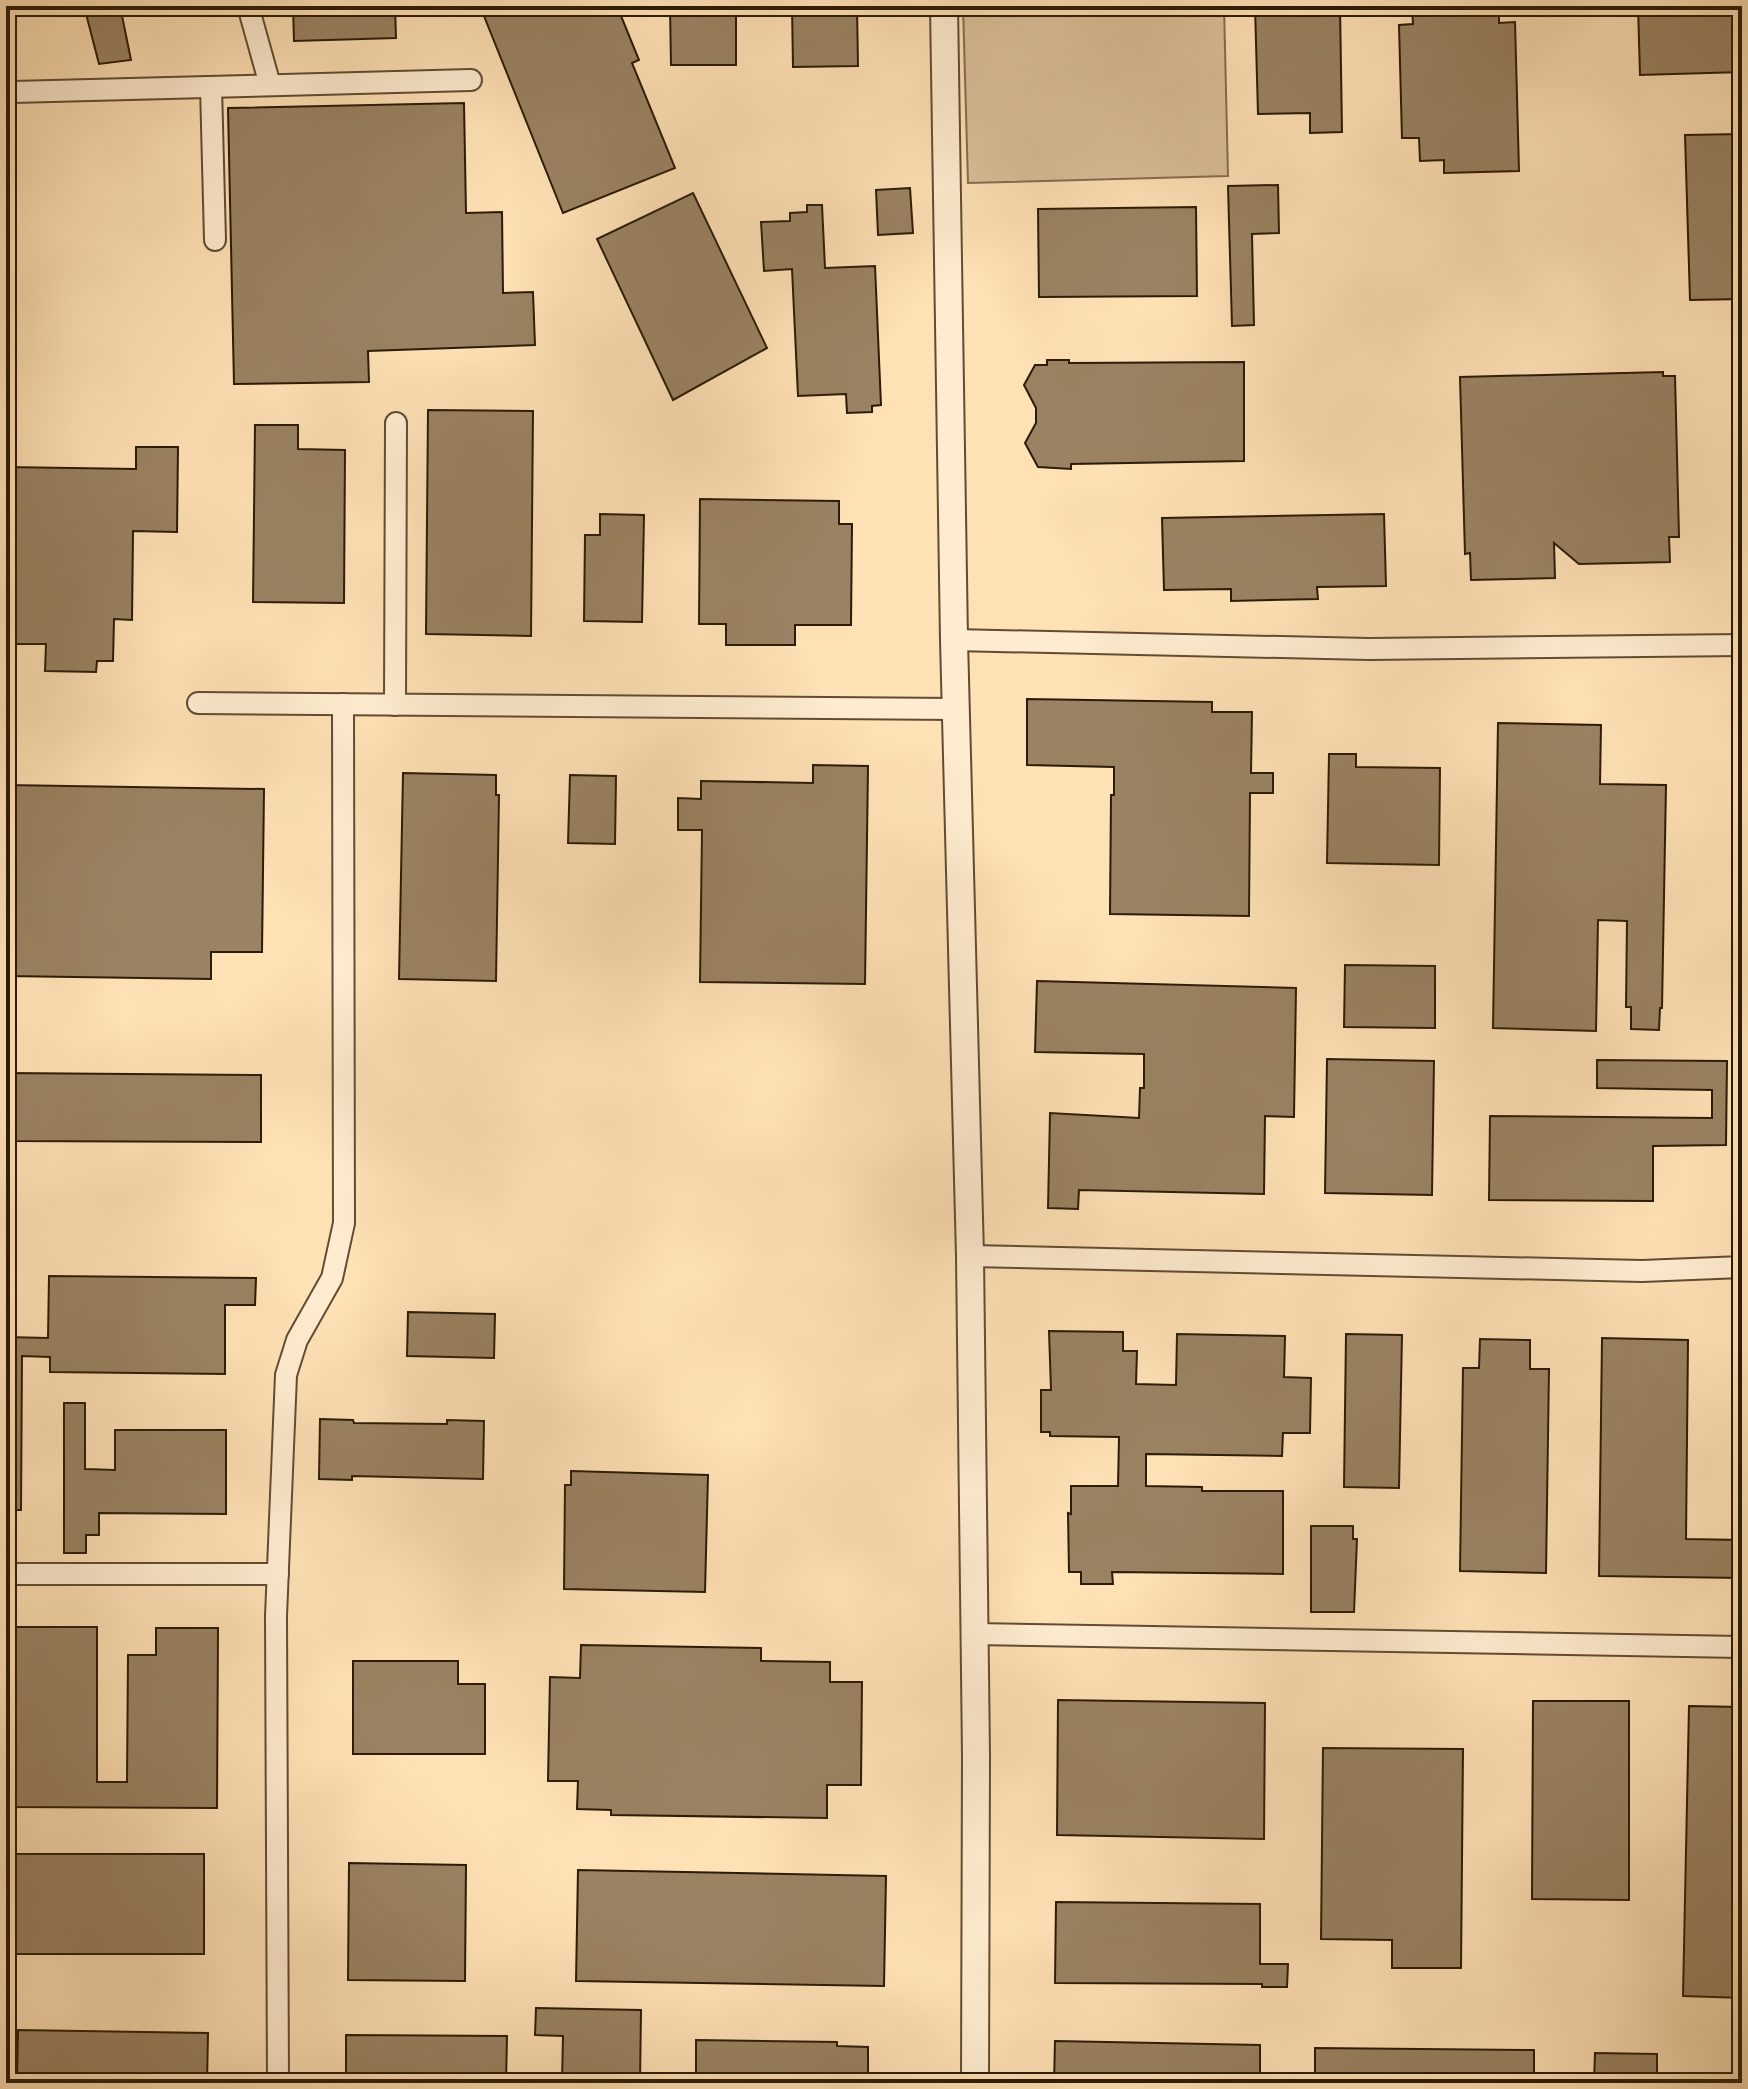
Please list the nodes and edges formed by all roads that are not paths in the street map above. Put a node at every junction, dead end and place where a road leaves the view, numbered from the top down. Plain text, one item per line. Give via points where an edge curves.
1 (248, 6) edge
2 (944, 6) edge
3 (471, 80) dead end
4 (270, 85) junction
5 (211, 87) junction
6 (13, 92) dead end
7 (215, 240) dead end
8 (396, 423) dead end
9 (954, 640) junction
10 (1742, 645) edge
11 (198, 703) dead end
12 (343, 704) junction
13 (395, 705) junction
14 (956, 709) junction
15 (970, 1256) junction
16 (1742, 1267) edge
17 (6, 1574) edge
18 (278, 1574) junction
19 (975, 1634) junction
20 (1742, 1647) edge
21 (278, 2083) edge
22 (975, 2083) edge

1 - 4 street
2 - 9 street
3 - 4 street
4 - 5 street
5 - 6 street
5 - 7 street
8 - 13 street
9 - 10 street via 1369,649
9 - 14 street
11 - 12 street
12 - 13 street
12 - 18 street via 344,1223 332,1278 297,1340 286,1375
13 - 14 street
14 - 15 street
15 - 16 street via 1642,1271
15 - 19 street
17 - 18 street
18 - 21 street
19 - 20 street
19 - 22 street

